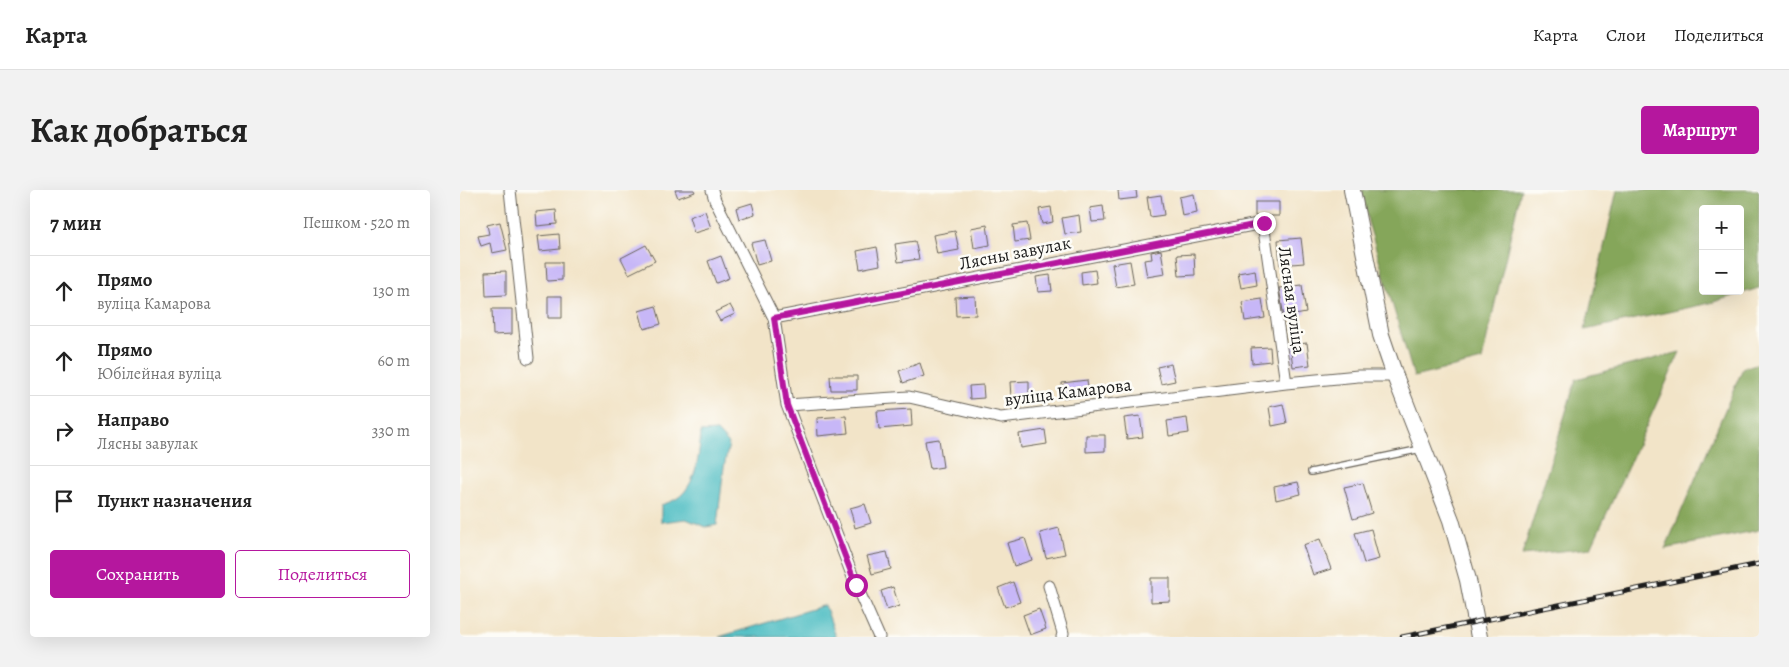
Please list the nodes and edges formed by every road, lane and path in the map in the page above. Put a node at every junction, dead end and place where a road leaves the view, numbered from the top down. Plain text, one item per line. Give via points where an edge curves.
1 (510, 190) edge
2 (712, 190) edge
3 (1352, 190) edge
4 (1264, 223) joint
5 (774, 318) junction
6 (528, 358) dead end
7 (1394, 376) junction
8 (1286, 383) junction
9 (787, 405) junction
10 (1423, 448) junction
11 (1311, 472) dead end
12 (1049, 586) dead end
13 (879, 637) edge
14 (1062, 637) edge
15 (1480, 637) edge

1 - 6 street
2 - 5 street
3 - 7 main road via 1381,335
4 - 5 street, Лясны завулак
4 - 8 street, Лясная вуліца
5 - 9 street
7 - 8 street, вуліца Камарова
7 - 10 main road
8 - 9 street, вуліца Камарова via 1001,418 908,397
9 - 13 street
10 - 11 lane
10 - 15 main road via 1452,520
12 - 14 street

